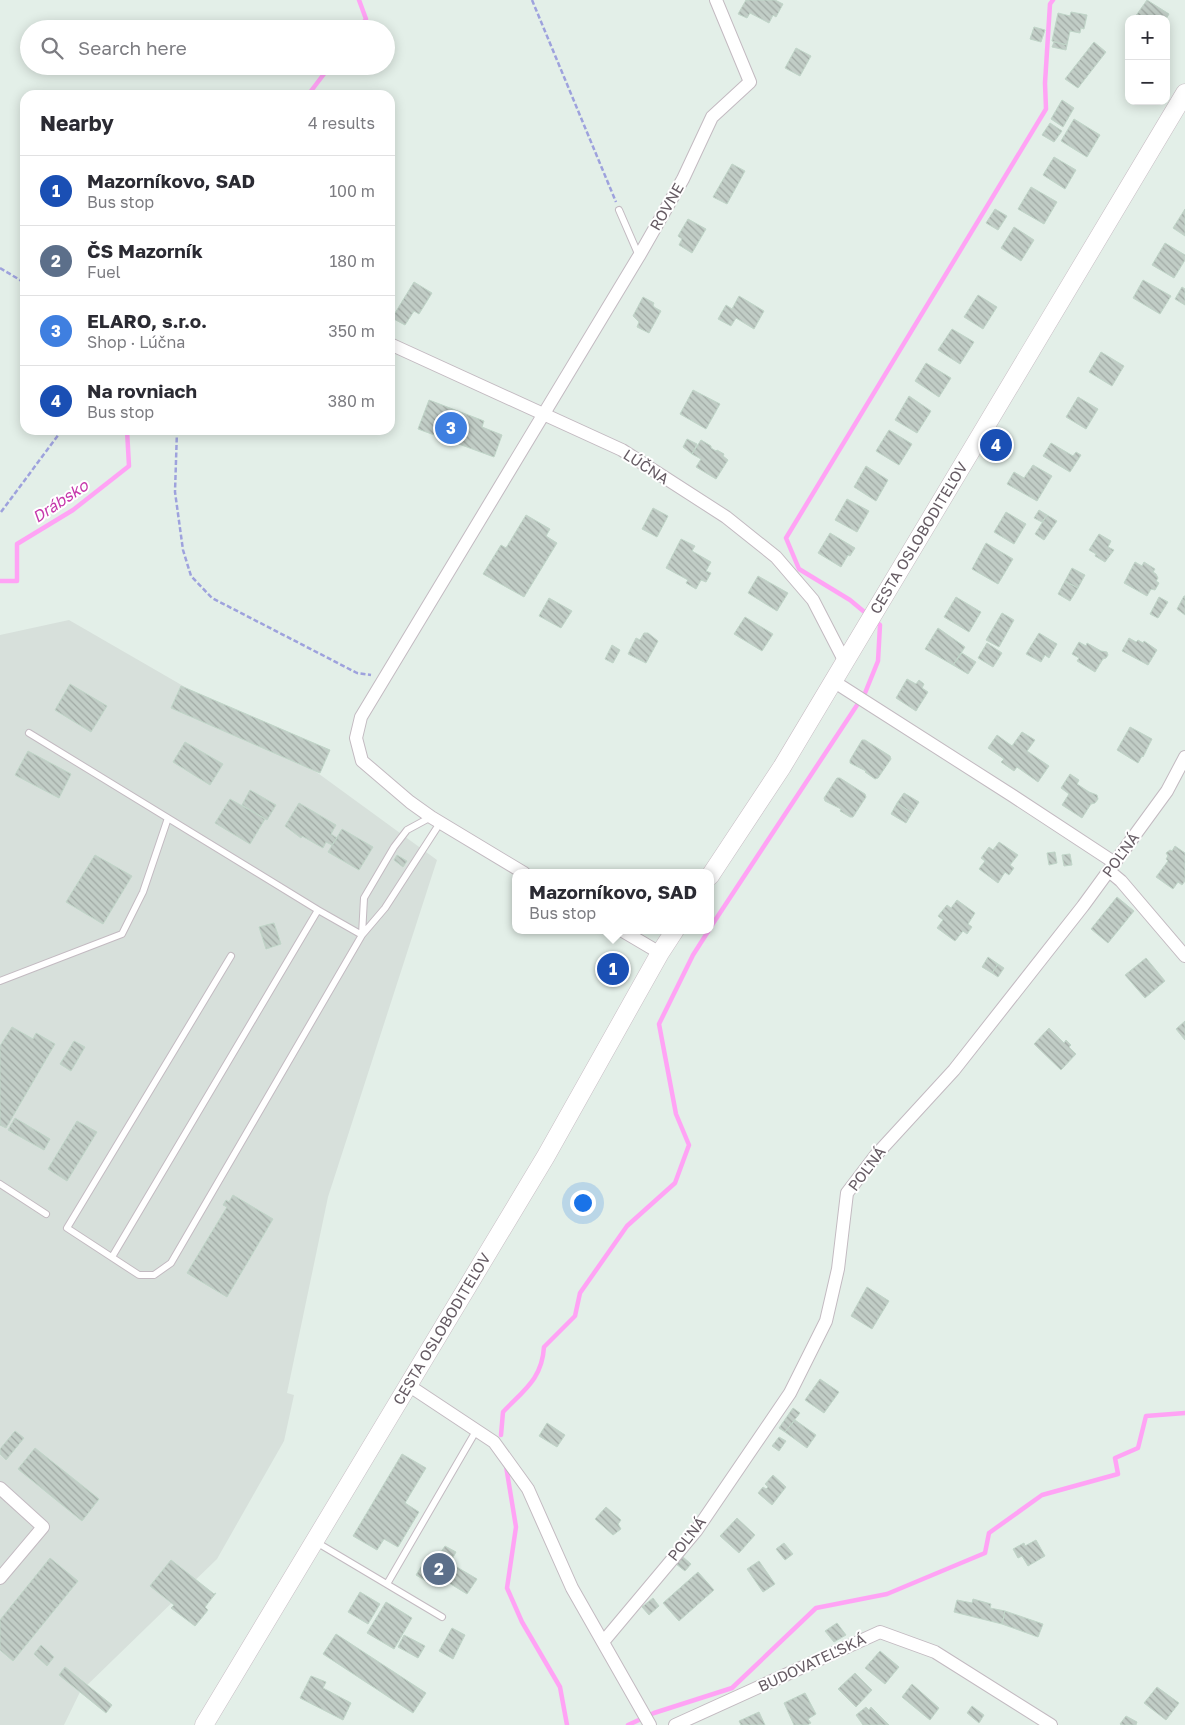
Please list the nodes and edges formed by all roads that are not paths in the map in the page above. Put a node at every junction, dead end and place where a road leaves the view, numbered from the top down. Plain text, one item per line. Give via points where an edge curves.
1 (716, 0) edge
2 (1185, 93) edge
3 (619, 210) road end
4 (639, 256) junction
5 (395, 346) edge
6 (544, 415) junction
7 (845, 662) junction
8 (833, 681) junction
9 (29, 733) dead end
10 (1185, 757) edge
11 (168, 818) junction
12 (435, 820) junction
13 (1112, 868) junction
14 (517, 869) edge
15 (714, 870) edge
16 (318, 910) junction
17 (362, 934) junction
18 (628, 934) edge
19 (672, 934) edge
20 (660, 953) junction
21 (231, 956) dead end
22 (1185, 956) edge
23 (0, 981) edge
24 (0, 1184) edge
25 (46, 1214) dead end
26 (112, 1257) junction
27 (408, 1385) junction
28 (476, 1431) junction
29 (0, 1488) edge
30 (315, 1541) junction
31 (0, 1578) edge
32 (387, 1584) junction
33 (442, 1617) dead end
34 (603, 1642) junction
35 (650, 1724) edge
36 (204, 1725) edge
37 (675, 1725) edge
38 (1051, 1725) edge

1 - 4 street, ROVNE via 750,82 712,117 684,178
2 - 7 main road, CESTA OSLOBODITEĽOV
3 - 4 lane
4 - 6 street, ROVNE
5 - 6 street, LÚČNA
6 - 7 street, LÚČNA via 622,450 726,517 776,557 813,600
6 - 12 street, ROVNE via 361,716 356,738 362,760
7 - 8 main road, CESTA OSLOBODITEĽOV
8 - 13 street via 1014,796
8 - 15 main road, CESTA OSLOBODITEĽOV via 782,767
9 - 11 lane
10 - 13 street, POĽNÁ via 1167,792
11 - 16 lane
11 - 23 lane via 143,892 122,934
12 - 14 street, ROVNE
12 - 17 lane via 385,908
12 - 17 lane via 407,830 394,847 364,898
13 - 22 street
13 - 34 street, POĽNÁ via 954,1070 876,1154 847,1192 838,1269 826,1321 790,1393 696,1531
16 - 17 lane
16 - 26 lane
17 - 26 lane via 171,1263 154,1275 139,1275
18 - 20 street
19 - 20 main road, CESTA OSLOBODITEĽOV
20 - 27 main road, CESTA OSLOBODITEĽOV via 546,1156
21 - 26 lane via 67,1228
24 - 25 lane
27 - 28 street
27 - 30 main road, CESTA OSLOBODITEĽOV
28 - 32 lane
28 - 34 street via 494,1442 528,1489 572,1588
29 - 31 street via 42,1527
30 - 32 lane
30 - 36 main road, CESTA OSLOBODITEĽOV
32 - 33 lane
34 - 35 street
37 - 38 street, BUDOVATEĽSKÁ via 880,1632 935,1652

